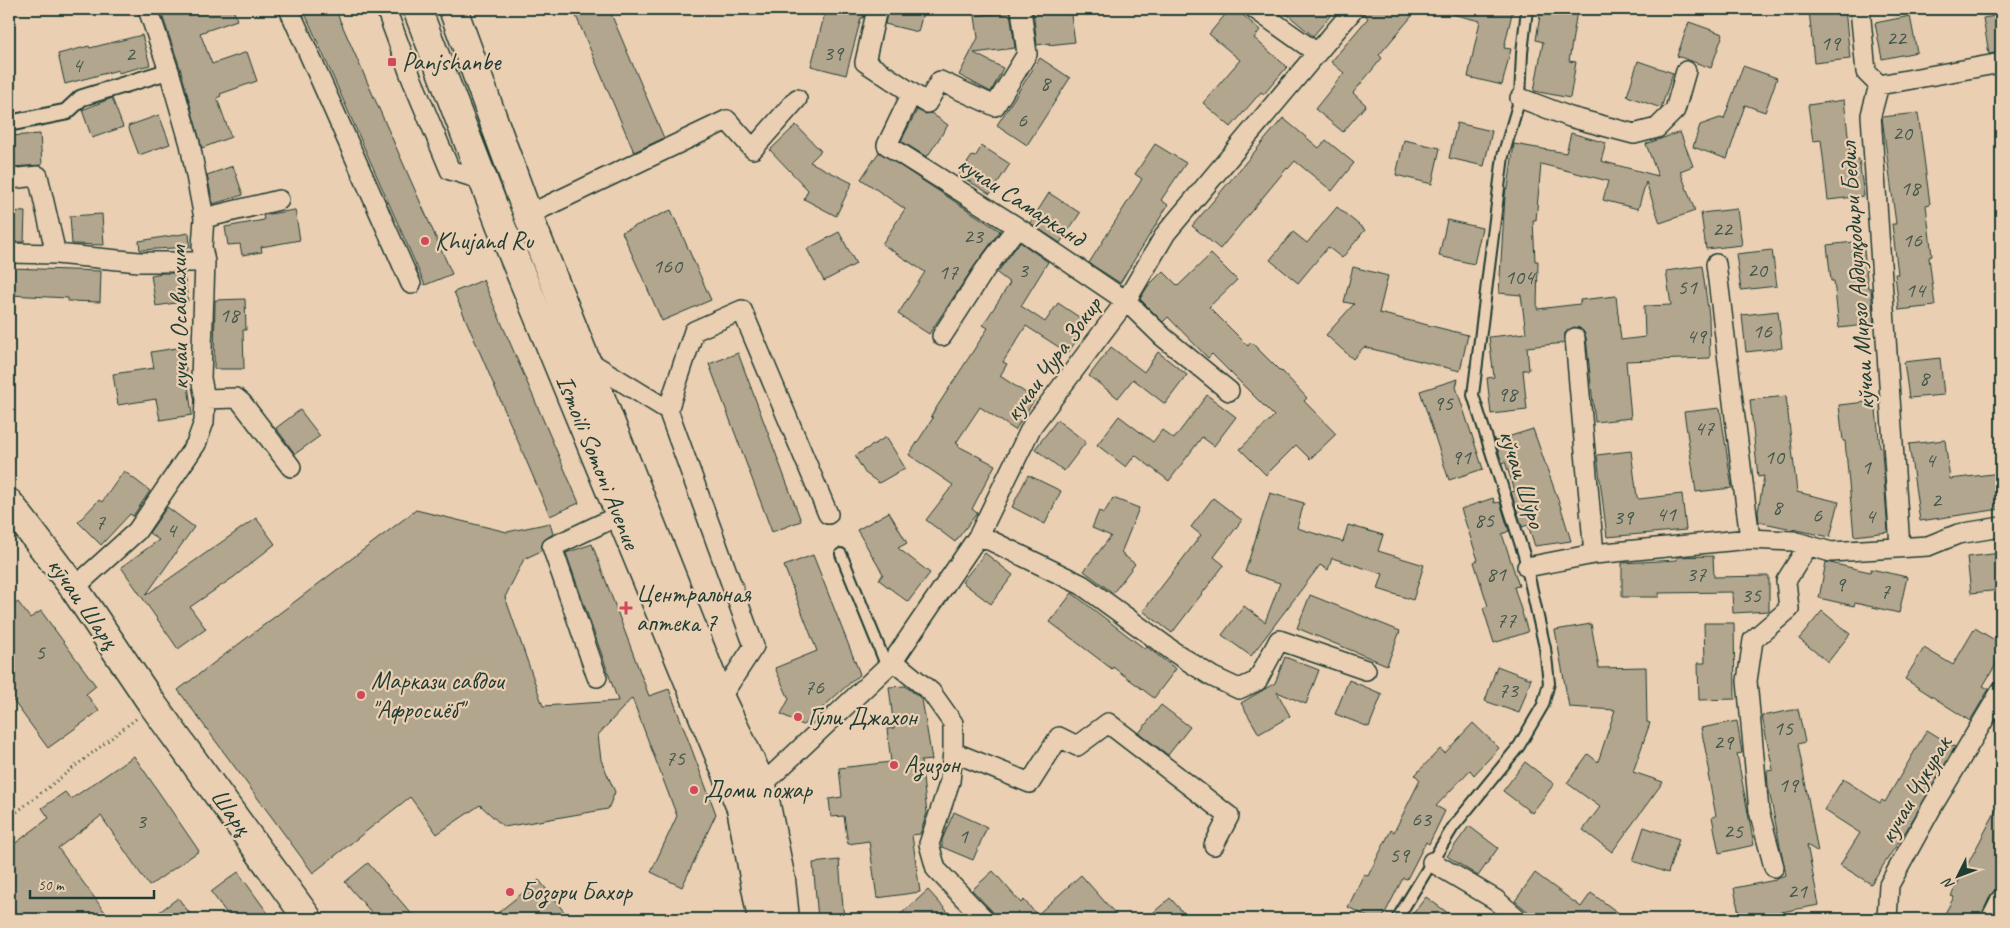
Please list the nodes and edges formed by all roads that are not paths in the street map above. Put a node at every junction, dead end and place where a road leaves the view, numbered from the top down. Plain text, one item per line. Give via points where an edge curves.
1 (148, 9) edge
2 (290, 9) edge
3 (386, 9) edge
4 (417, 9) edge
5 (452, 9) edge
6 (877, 9) edge
7 (1022, 9) edge
8 (1255, 9) edge
9 (1354, 9) edge
10 (1527, 9) edge
11 (1860, 9) edge
12 (1317, 53) junction
13 (2001, 64) edge
14 (169, 71) junction
15 (1686, 71) dead end
16 (1879, 85) junction
17 (920, 98) junction
18 (1520, 98) junction
19 (797, 100) dead end
20 (16, 122) dead end
21 (9, 179) edge
22 (482, 180) junction
23 (279, 200) dead end
24 (528, 215) junction
25 (204, 218) junction
26 (1017, 228) junction
27 (9, 253) edge
28 (56, 254) junction
29 (205, 262) junction
30 (1716, 264) dead end
31 (411, 284) dead end
32 (1126, 301) junction
33 (942, 336) dead end
34 (1575, 338) dead end
35 (585, 359) junction
36 (1229, 391) dead end
37 (205, 399) junction
38 (668, 410) junction
39 (291, 467) dead end
40 (9, 503) edge
41 (828, 514) dead end
42 (620, 515) junction
43 (2001, 527) edge
44 (979, 535) junction
45 (1750, 538) junction
46 (1808, 546) junction
47 (1900, 547) junction
48 (841, 554) dead end
49 (1594, 554) junction
50 (1527, 567) junction
51 (74, 588) junction
52 (890, 664) junction
53 (1366, 670) dead end
54 (597, 676) dead end
55 (2001, 690) edge
56 (720, 698) junction
57 (154, 706) joint
58 (953, 752) junction
59 (762, 785) junction
60 (1214, 845) dead end
61 (1432, 862) junction
62 (1774, 867) dead end
63 (2001, 899) edge
64 (308, 919) edge
65 (762, 919) edge
66 (785, 919) edge
67 (984, 919) edge
68 (1397, 919) edge
69 (1518, 919) edge
70 (1887, 919) edge
71 (1991, 919) edge

1 - 14 street, кучаи Осавиахим
2 - 31 street
3 - 22 street via 450,170
4 - 22 main road, Ismoili Somoni Avenue
5 - 24 main road, Ismoili Somoni Avenue
6 - 17 street via 864,62
7 - 17 street via 1027,54 995,106 940,81
8 - 12 street
9 - 12 street, кучаи Чура Зокир
10 - 18 lane, кўчаи Шўро
11 - 16 street via 1866,72
12 - 32 street, кучаи Чура Зокир via 1166,234
13 - 16 street
14 - 20 street via 81,98 66,112
14 - 25 street, кучаи Осавиахим via 190,144
15 - 18 street via 1675,110 1657,128 1634,134 1570,117
16 - 47 street, кўчаи Мирзо Абдулқодири Бедил via 1870,115
17 - 26 street, кучаи Самарканд via 887,145
18 - 50 lane, кўчаи Шўро via 1503,156 1473,395
19 - 24 street via 753,149 727,120
21 - 28 street via 38,176
22 - 42 main road, Ismoili Somoni Avenue
23 - 25 street
24 - 35 main road, Ismoili Somoni Avenue
25 - 29 street, кучаи Осавиахим via 202,247
26 - 32 street, кучаи Самарканд
26 - 33 street via 984,271
27 - 28 street
28 - 29 street via 139,262
29 - 37 street, кучаи Осавиахим via 201,378
30 - 45 street
32 - 36 street, кучаи Самарканд via 1163,337
32 - 44 street, кучаи Чура Зокир via 1032,426
34 - 49 street
35 - 38 street
35 - 56 main road, Ismoili Somoni Avenue
37 - 39 street via 236,398
37 - 51 street, кучаи Осавиахим via 204,422 196,444 137,531
38 - 41 street via 694,332 742,310
38 - 56 street via 754,646
40 - 51 main road, кӯчаи Шарқ
42 - 54 street via 552,547
42 - 65 main road, Ismoili Somoni Avenue via 741,808
43 - 47 street via 1958,534 1928,546
44 - 52 street, кучаи Чура Зокир
44 - 53 street via 1082,585 1174,652 1238,689 1257,681 1279,640
45 - 46 street via 1793,541
45 - 49 street
46 - 47 street via 1831,552
46 - 62 street via 1786,581 1789,609 1753,640 1747,681 1760,812
48 - 52 lane
49 - 50 street
50 - 61 lane, кўчаи Шўро via 1546,648 1549,683 1543,705 1519,746 1453,827
51 - 57 main road, кӯчаи Шарқ
52 - 58 street via 931,692 953,723
52 - 59 street, кучаи Чура Зокир
55 - 70 street, кучаи Чукурак via 1889,885
56 - 59 main road, Ismoili Somoni Avenue
57 - 64 main road, Шарқ
58 - 60 street via 1030,783 1059,738 1077,746 1108,723 1229,816
58 - 67 street via 950,781 929,844 936,869
59 - 66 main road, Ismoili Somoni Avenue via 781,880
61 - 68 lane, кўчаи Шўро
61 - 69 street via 1496,900
63 - 71 street

